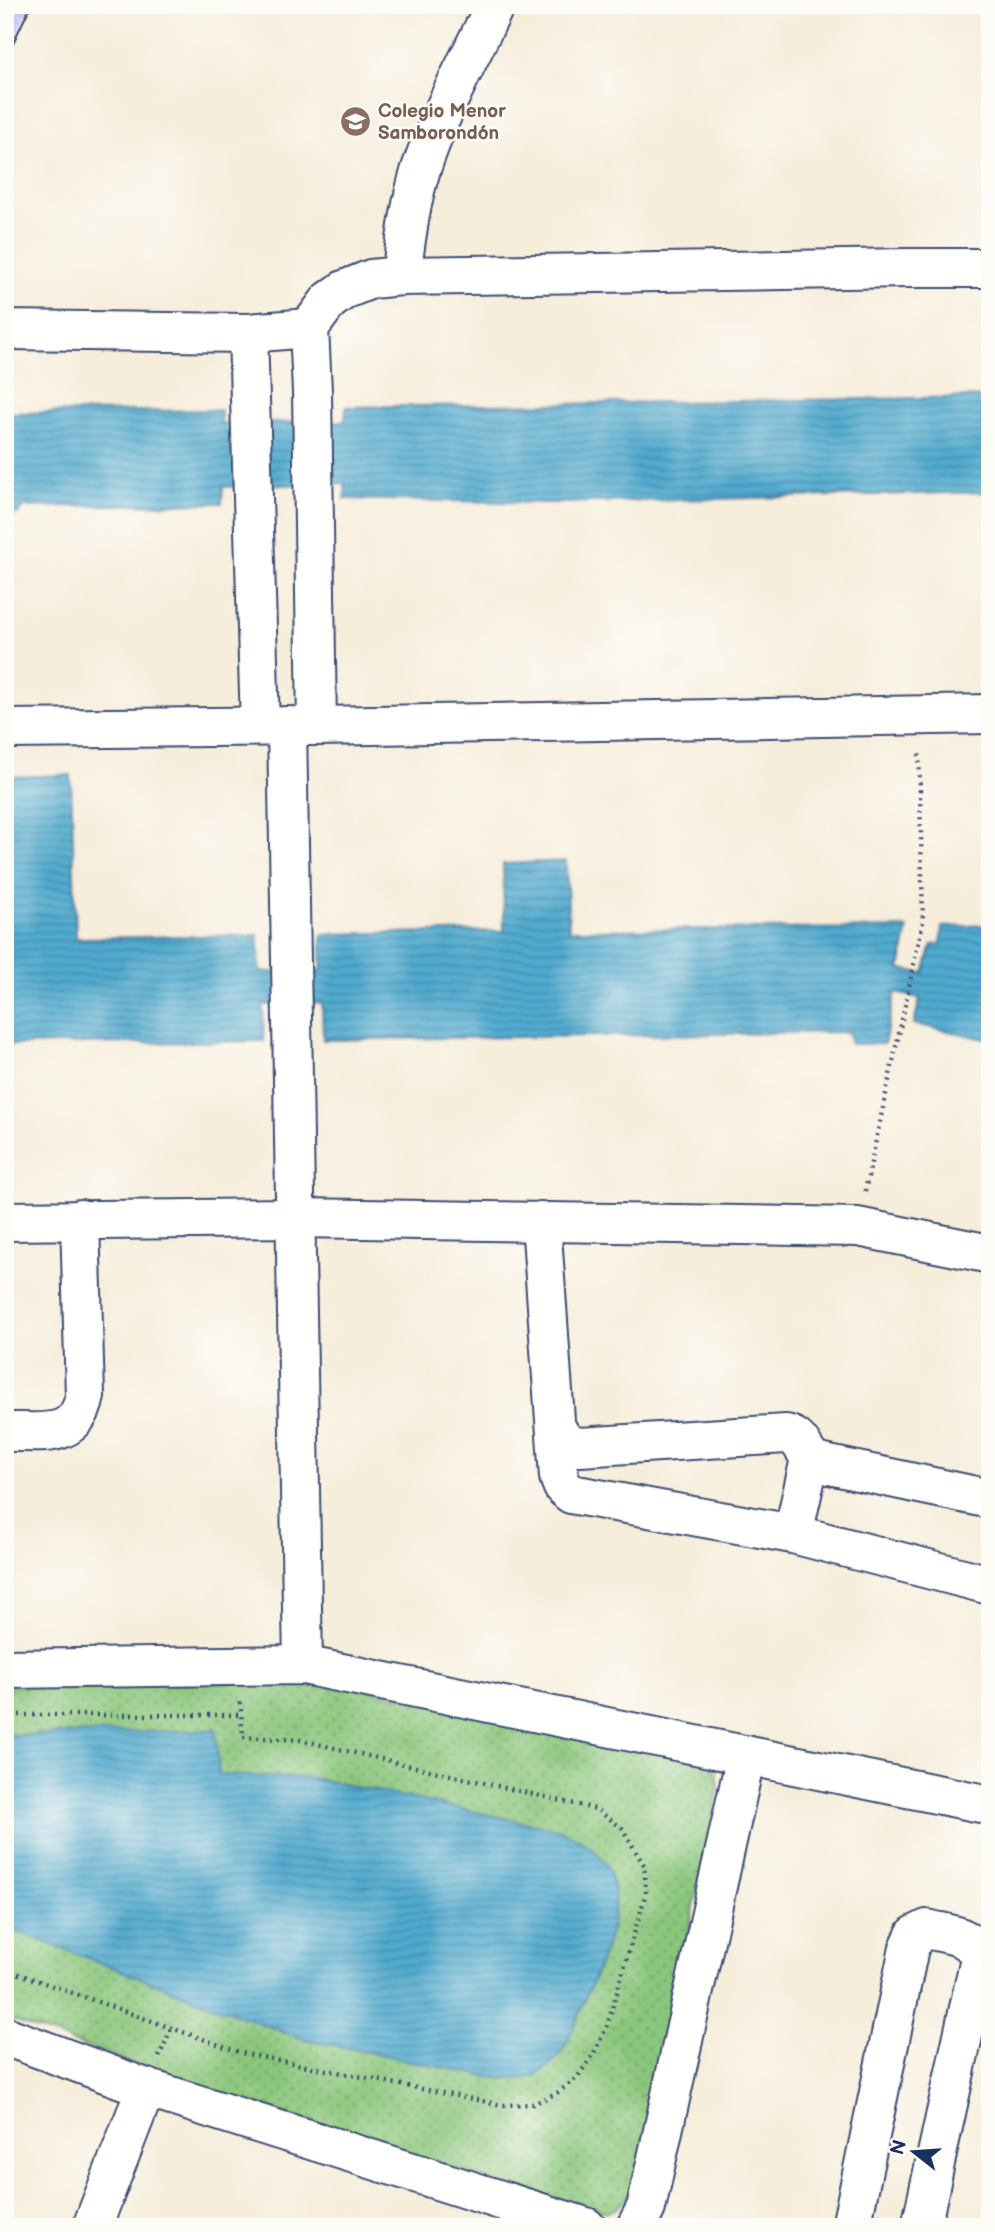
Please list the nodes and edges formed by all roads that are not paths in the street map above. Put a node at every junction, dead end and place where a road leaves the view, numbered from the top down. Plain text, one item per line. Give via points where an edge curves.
1 (495, 5) edge
2 (990, 268) edge
3 (401, 276) junction
4 (309, 328) junction
5 (5, 330) edge
6 (248, 332) junction
7 (990, 714) edge
8 (288, 726) junction
9 (5, 729) edge
10 (297, 1218) junction
11 (80, 1219) junction
12 (5, 1221) edge
13 (541, 1221) junction
14 (990, 1254) edge
15 (557, 1429) junction
16 (5, 1432) edge
17 (810, 1459) junction
18 (990, 1499) edge
19 (793, 1534) junction
20 (990, 1584) edge
21 (303, 1665) junction
22 (5, 1669) edge
23 (746, 1755) junction
24 (990, 1805) edge
25 (5, 2036) edge
26 (146, 2088) junction
27 (92, 2227) edge
28 (586, 2227) edge
29 (636, 2227) edge
30 (852, 2227) edge
31 (921, 2227) edge

1 - 3 street via 436,126 409,215
2 - 3 street
3 - 4 street via 371,279 344,290 329,301
4 - 6 street
4 - 8 street via 314,502
5 - 6 street
6 - 8 street via 252,503
7 - 8 street
8 - 9 street
8 - 10 street
10 - 11 street
10 - 13 street
10 - 21 street
11 - 12 street
11 - 16 street via 83,1408 69,1427
13 - 14 street via 858,1227
13 - 15 street
15 - 17 street via 571,1446 580,1447 786,1434 801,1441
15 - 19 street via 559,1477 571,1494
17 - 18 street
17 - 19 street
19 - 20 street
21 - 22 street
21 - 23 street
23 - 24 street
23 - 29 street via 646,2208
25 - 26 street
26 - 27 street
26 - 28 street
30 - 31 street via 909,1948 915,1935 927,1929 968,1940 980,1958

